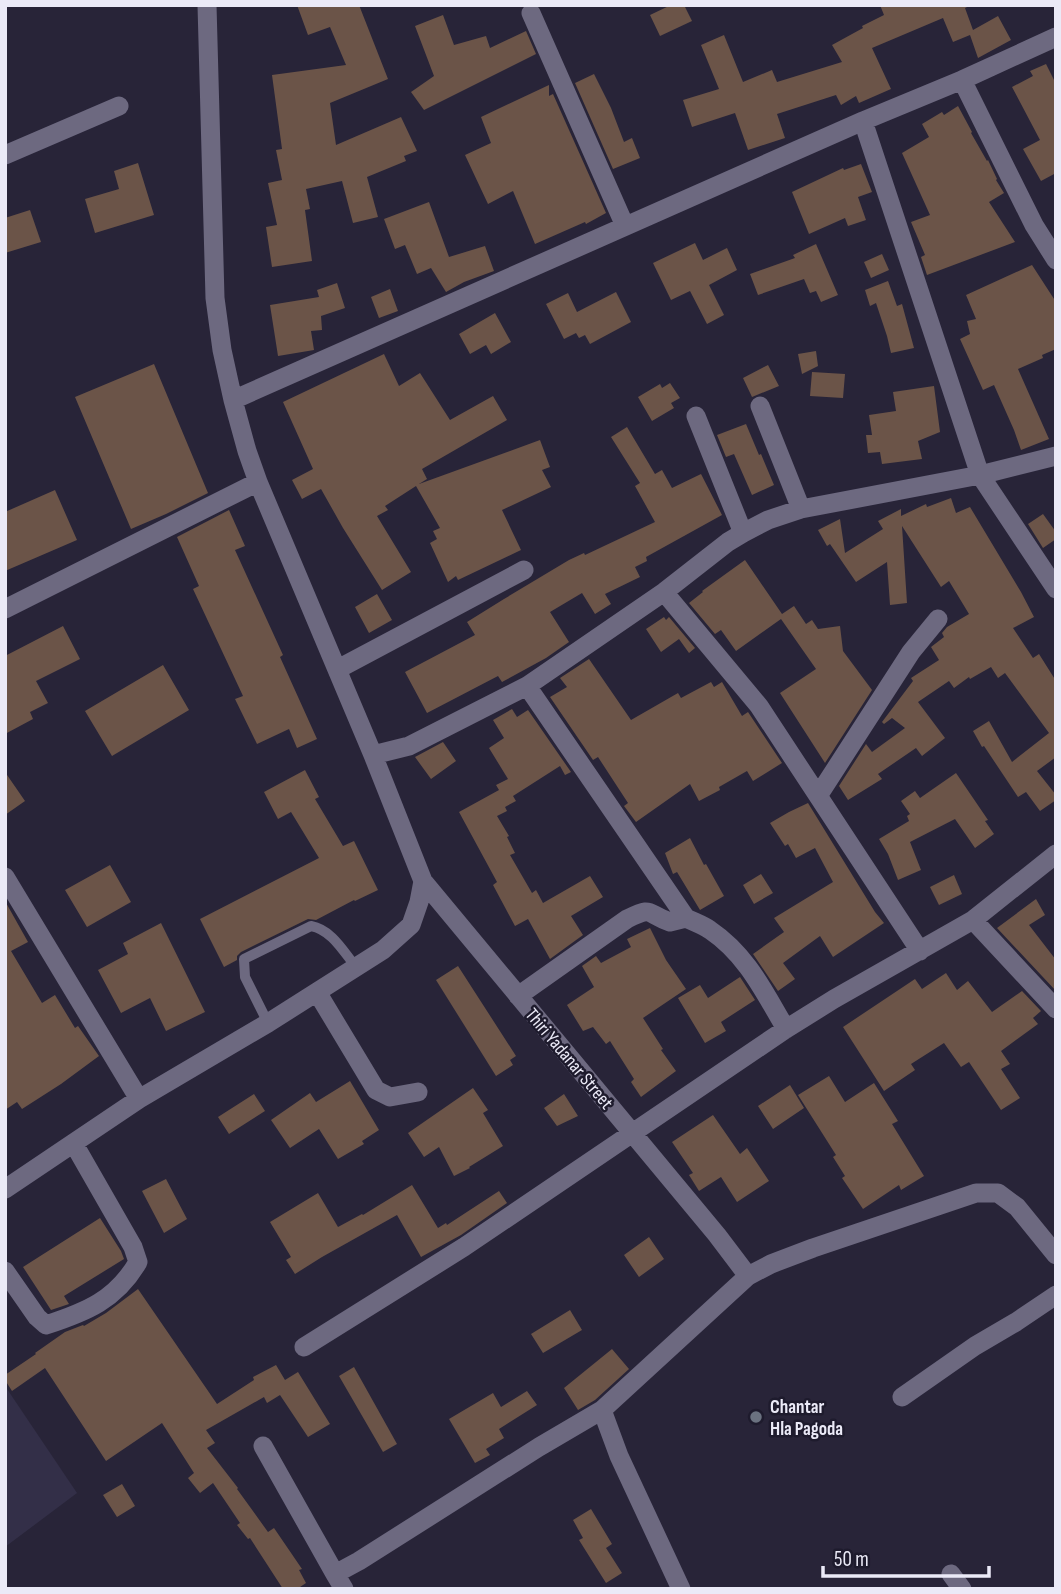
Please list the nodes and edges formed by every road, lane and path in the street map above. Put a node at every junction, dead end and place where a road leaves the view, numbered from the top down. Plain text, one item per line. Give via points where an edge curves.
1 (207, 5) edge
2 (531, 13) dead end
3 (1056, 37) edge
4 (962, 80) junction
5 (119, 106) dead end
6 (863, 121) junction
7 (5, 155) edge
8 (625, 226) junction
9 (1056, 260) edge
10 (233, 400) junction
11 (760, 406) dead end
12 (696, 416) dead end
13 (1056, 456) edge
14 (980, 475) junction
15 (258, 482) junction
16 (801, 509) junction
17 (743, 533) junction
18 (524, 570) dead end
19 (1056, 589) edge
20 (664, 592) junction
21 (5, 610) edge
22 (938, 619) dead end
23 (338, 669) junction
24 (527, 686) junction
25 (373, 755) junction
26 (818, 796) junction
27 (1056, 854) edge
28 (5, 877) edge
29 (423, 881) junction
30 (686, 918) junction
31 (973, 920) junction
32 (920, 951) junction
33 (356, 968) junction
34 (317, 992) junction
35 (518, 996) junction
36 (1056, 1009) edge
37 (268, 1023) junction
38 (786, 1029) junction
39 (418, 1093) dead end
40 (139, 1099) junction
41 (631, 1133) junction
42 (74, 1143) junction
43 (7, 1184) edge
44 (1056, 1255) edge
45 (5, 1271) edge
46 (748, 1276) junction
47 (1056, 1295) edge
48 (304, 1347) dead end
49 (902, 1397) dead end
50 (602, 1410) junction
51 (263, 1446) dead end
52 (339, 1581) edge
53 (681, 1589) edge

1 - 10 street, Thiri Yadanar Street via 215,298
2 - 8 street
3 - 4 street
4 - 6 street
4 - 9 street
5 - 7 street
6 - 8 street
6 - 14 street
8 - 10 street
10 - 15 street, Thiri Yadanar Street
11 - 16 street
12 - 17 street
13 - 14 street
14 - 16 street
14 - 19 street
15 - 21 street
15 - 23 street, Thiri Yadanar Street
16 - 17 street
17 - 20 street
18 - 23 street
20 - 24 street
20 - 26 street via 759,706
22 - 26 street via 911,652
23 - 25 street, Thiri Yadanar Street
24 - 25 street via 409,746
24 - 30 street
25 - 29 street, Thiri Yadanar Street
26 - 32 street
27 - 31 street
28 - 40 street
29 - 33 street via 411,925
29 - 35 street, Thiri Yadanar Street
30 - 35 street via 670,922 643,911
30 - 38 street via 710,930 749,966
31 - 32 street
31 - 36 street
32 - 38 street
33 - 34 street
33 - 37 lane via 334,939 311,926 244,959 245,977
34 - 37 street
34 - 39 street via 376,1090 390,1097
35 - 41 street, Thiri Yadanar Street
37 - 40 street
38 - 41 street
40 - 42 street
41 - 46 street, Thiri Yadanar Street
41 - 48 street via 464,1247
42 - 43 street
42 - 45 street via 138,1262 114,1293 46,1325
44 - 46 street via 1017,1207 998,1193 976,1193 813,1248
46 - 50 street
47 - 49 street
50 - 52 street via 359,1561
50 - 53 street
51 - 52 street

